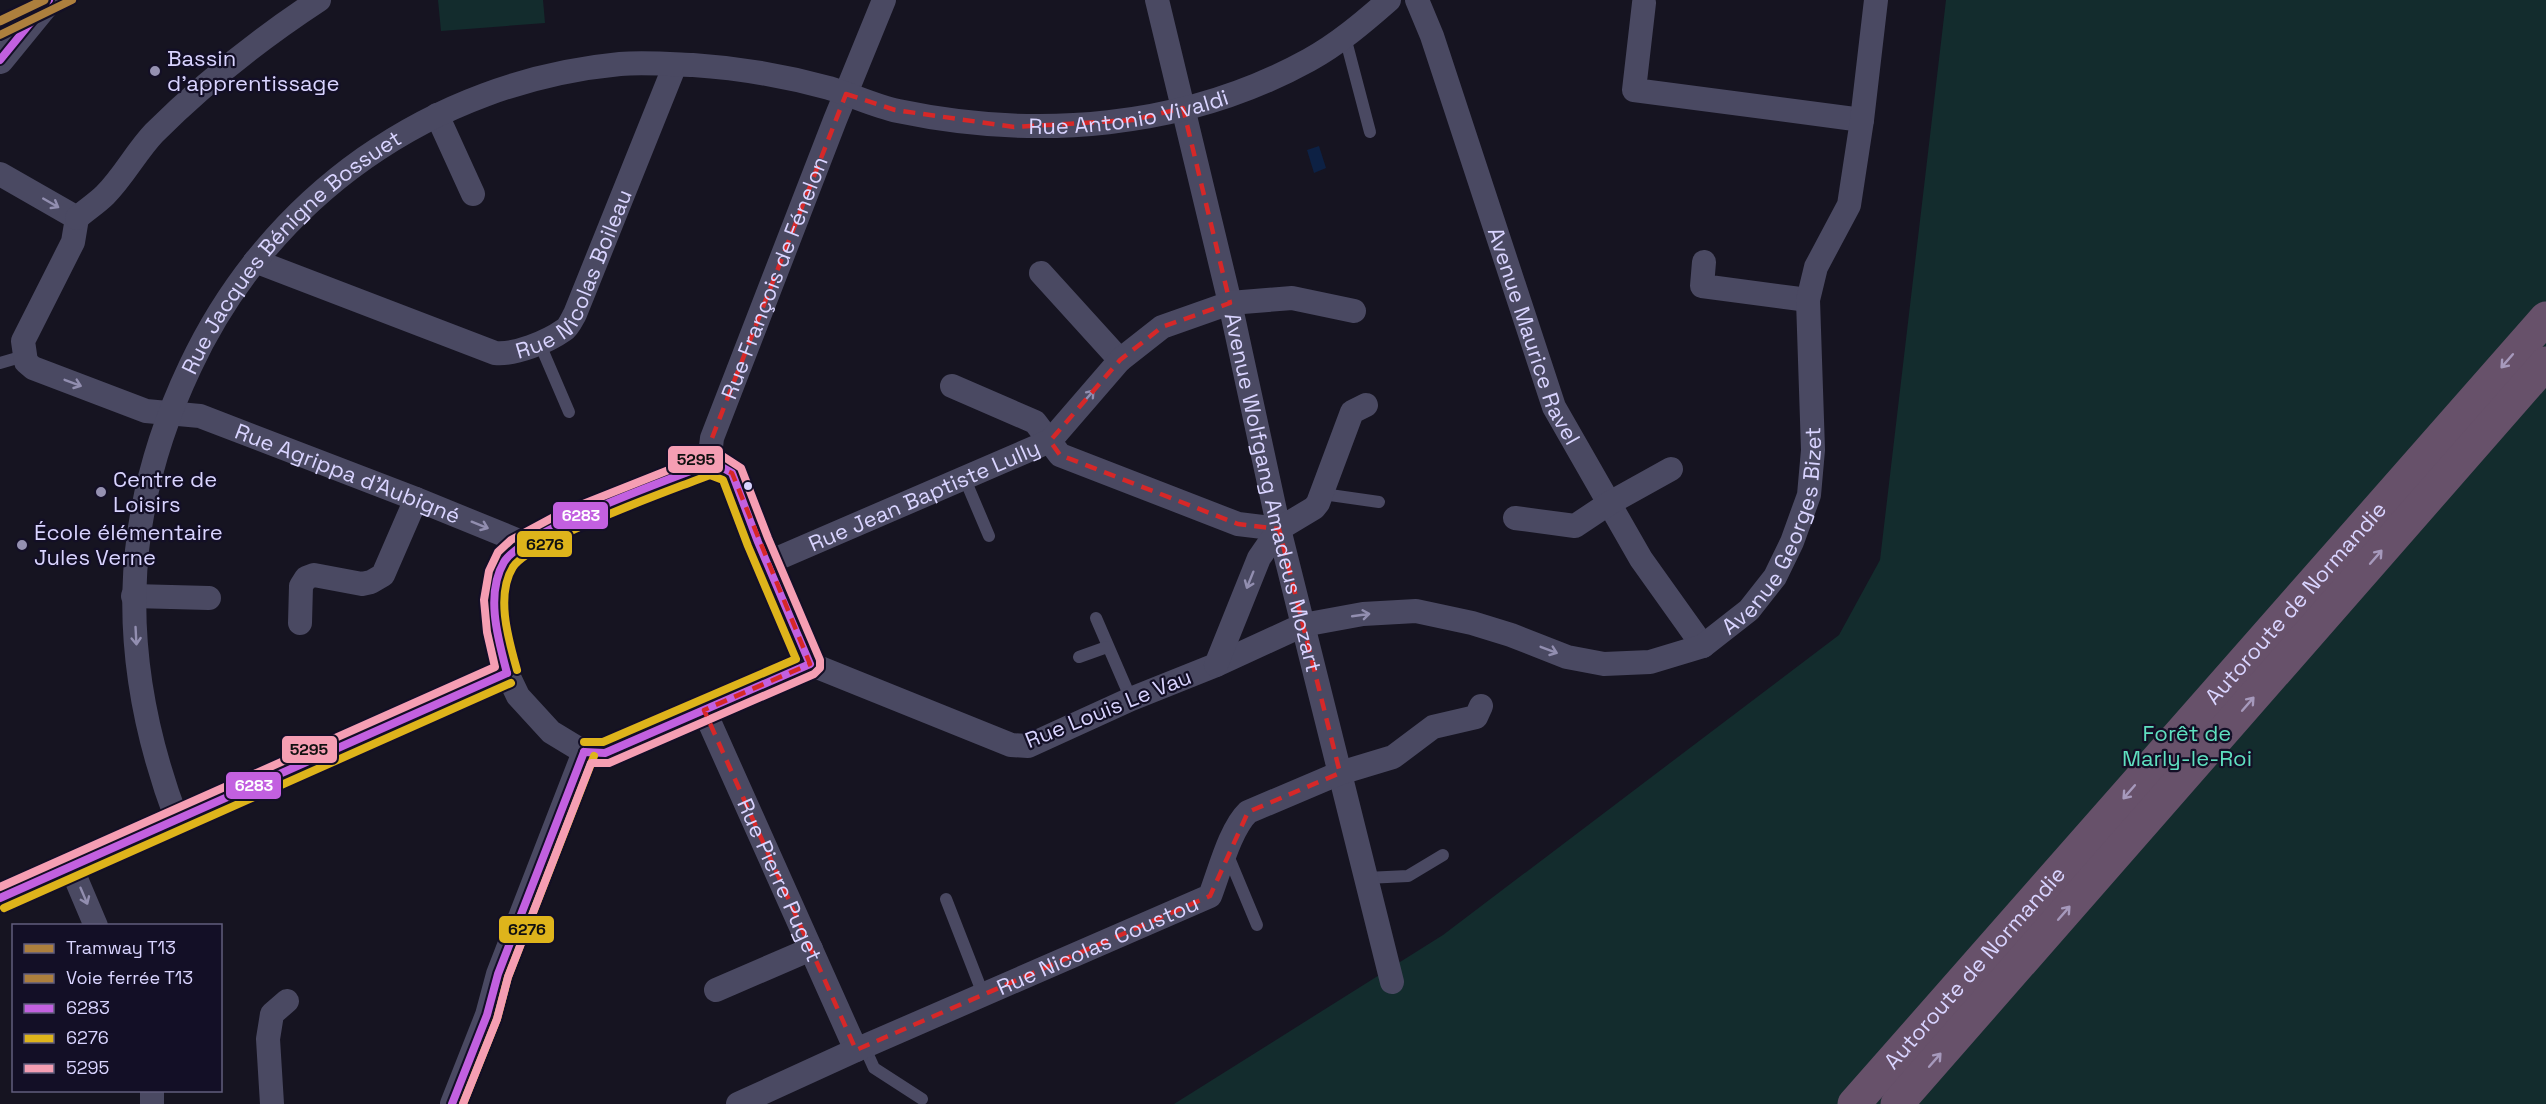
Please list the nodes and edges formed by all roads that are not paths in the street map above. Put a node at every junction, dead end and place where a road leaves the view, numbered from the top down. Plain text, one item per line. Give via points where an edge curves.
1 (50, 0) edge
2 (319, 0) edge
3 (884, 0) edge
4 (1157, 0) edge
5 (1389, 0) edge
6 (1417, 0) edge
7 (1876, 0) edge
8 (1644, 3) dead end
9 (1345, 37) junction
10 (0, 60) edge
11 (675, 65) junction
12 (846, 94) junction
13 (1183, 108) junction
14 (437, 115) junction
15 (1862, 120) junction
16 (1370, 132) dead end
17 (0, 174) edge
18 (473, 194) dead end
19 (76, 218) junction
20 (255, 261) junction
21 (1704, 262) dead end
22 (1041, 273) dead end
23 (1808, 300) junction
24 (1230, 303) junction
25 (1354, 310) dead end
26 (2546, 318) edge
27 (539, 342) junction
28 (24, 356) junction
29 (1120, 360) junction
30 (0, 363) edge
31 (2546, 363) edge
32 (952, 386) dead end
33 (1366, 405) dead end
34 (569, 412) dead end
35 (169, 414) junction
36 (1050, 441) junction
37 (709, 464) junction
38 (1671, 469) dead end
39 (964, 477) junction
40 (1323, 494) junction
41 (416, 499) junction
42 (1379, 502) dead end
43 (1608, 504) junction
44 (1515, 518) dead end
45 (1279, 529) junction
46 (989, 536) dead end
47 (524, 543) junction
48 (767, 563) junction
49 (133, 596) junction
50 (209, 598) dead end
51 (1096, 618) dead end
52 (300, 623) dead end
53 (1303, 625) junction
54 (1702, 646) junction
55 (1107, 647) junction
56 (1079, 657) dead end
57 (810, 664) junction
58 (1216, 665) junction
59 (507, 673) junction
60 (1131, 699) junction
61 (1481, 706) dead end
62 (704, 710) junction
63 (584, 752) junction
64 (1340, 773) junction
65 (177, 820) junction
66 (1227, 853) junction
67 (1443, 855) dead end
68 (71, 867) junction
69 (1366, 878) junction
70 (0, 898) edge
71 (946, 899) dead end
72 (95, 924) edge
73 (1257, 925) dead end
74 (811, 950) junction
75 (1392, 982) dead end
76 (716, 990) dead end
77 (983, 994) junction
78 (287, 1001) dead end
79 (860, 1048) junction
80 (922, 1099) dead end
81 (272, 1104) edge
82 (452, 1104) edge
83 (738, 1104) edge
84 (1854, 1104) edge
85 (1897, 1104) edge

1 - 10 street
2 - 19 street via 226,65 141,147 106,194
3 - 12 street, Rue François de Fénelon
4 - 13 street, Avenue Wolfgang Amadeus Mozart
5 - 9 street, Rue Antonio Vivaldi
6 - 43 street, Avenue Maurice Ravel via 1554,407
7 - 15 street, Avenue Georges Bizet
8 - 15 street via 1634,90
9 - 13 street, Rue Antonio Vivaldi via 1263,82 1225,98
9 - 16 lane
11 - 12 street, Rue Jacques Bénigne Bossuet via 787,77
11 - 14 street, Rue Jacques Bénigne Bossuet via 623,64 555,74 478,96
11 - 27 street, Rue Nicolas Boileau via 575,314 566,329
12 - 13 street, Rue Antonio Vivaldi via 895,110 1014,128 1133,120
12 - 37 street, Rue François de Fénelon via 712,438
13 - 24 street, Avenue Wolfgang Amadeus Mozart
14 - 18 street
14 - 20 street, Rue Jacques Bénigne Bossuet via 361,160 310,200
15 - 23 street, Avenue Georges Bizet via 1849,205 1816,267
17 -> 19 street
19 - 28 street via 73,242 23,341
20 - 27 street, Rue Nicolas Boileau via 495,353 504,354
20 - 35 street, Rue Jacques Bénigne Bossuet via 216,316
21 - 23 street via 1702,286
22 - 29 street
23 - 54 street, Avenue Georges Bizet via 1813,450 1809,495 1775,577 1749,610
24 - 25 street via 1292,298
24 - 29 street via 1162,327
24 - 45 street, Avenue Wolfgang Amadeus Mozart
26 -> 84 highway, Autoroute de Normandie
27 - 34 lane
28 - 30 lane
28 -> 35 street, Rue Agrippa d'Aubigné via 33,368 147,411
36 -> 29 street
85 -> 31 highway, Autoroute de Normandie
32 - 36 street via 1035,423
33 - 40 street via 1352,412
35 - 41 street, Rue Agrippa d'Aubigné via 200,416
35 - 49 street, Rue Jacques Bénigne Bossuet via 144,500
36 - 39 street, Rue Jean Baptiste Lully
36 - 45 street, Rue Jean Baptiste Lully via 1060,455 1238,524
37 - 47 street
37 - 48 street via 732,473
38 - 43 street
39 - 46 lane
39 - 48 street, Rue Jean Baptiste Lully
40 - 42 lane
40 - 45 street via 1314,508
41 -> 47 street, Rue Agrippa d'Aubigné
41 - 52 street via 383,575 362,584 314,575 306,578
43 - 44 street via 1575,526
43 - 54 street, Avenue Maurice Ravel
45 - 53 street, Avenue Wolfgang Amadeus Mozart
45 -> 58 street via 1259,558
47 - 59 street via 505,561 496,590 497,634
48 - 57 street
49 - 50 street
49 -> 65 street, Rue Jacques Bénigne Bossuet via 144,709
51 - 55 lane
53 -> 54 street, Avenue Georges Bizet via 1363,614 1416,611 1482,626 1567,657 1604,664 1650,662
53 - 58 street, Rue Louis Le Vau
53 - 64 street, Avenue Wolfgang Amadeus Mozart
55 - 56 lane
55 - 60 lane
57 - 60 street, Rue Louis Le Vau via 1011,745 1028,746
57 - 62 street
58 - 60 street, Rue Louis Le Vau
59 - 63 street via 528,709 551,732
59 - 65 street
61 - 64 street, Rue Nicolas Coustou via 1476,717 1433,727 1393,757
62 - 63 street via 605,753
62 - 74 street, Rue Pierre Puget
63 - 82 street
64 - 66 street, Rue Nicolas Coustou via 1248,812 1242,817
64 - 69 street, Avenue Wolfgang Amadeus Mozart
65 - 68 street
66 - 73 lane
66 - 77 street, Rue Nicolas Coustou via 1210,896
67 - 69 lane via 1408,876
68 - 70 street
68 -> 72 street
69 - 75 street, Avenue Wolfgang Amadeus Mozart
71 - 77 lane
74 - 76 street
74 - 79 street, Rue Pierre Puget
77 - 79 street, Rue Nicolas Coustou
78 - 81 street via 272,1014 268,1039
79 - 80 lane via 874,1068
79 - 83 street, Rue Nicolas Coustou

